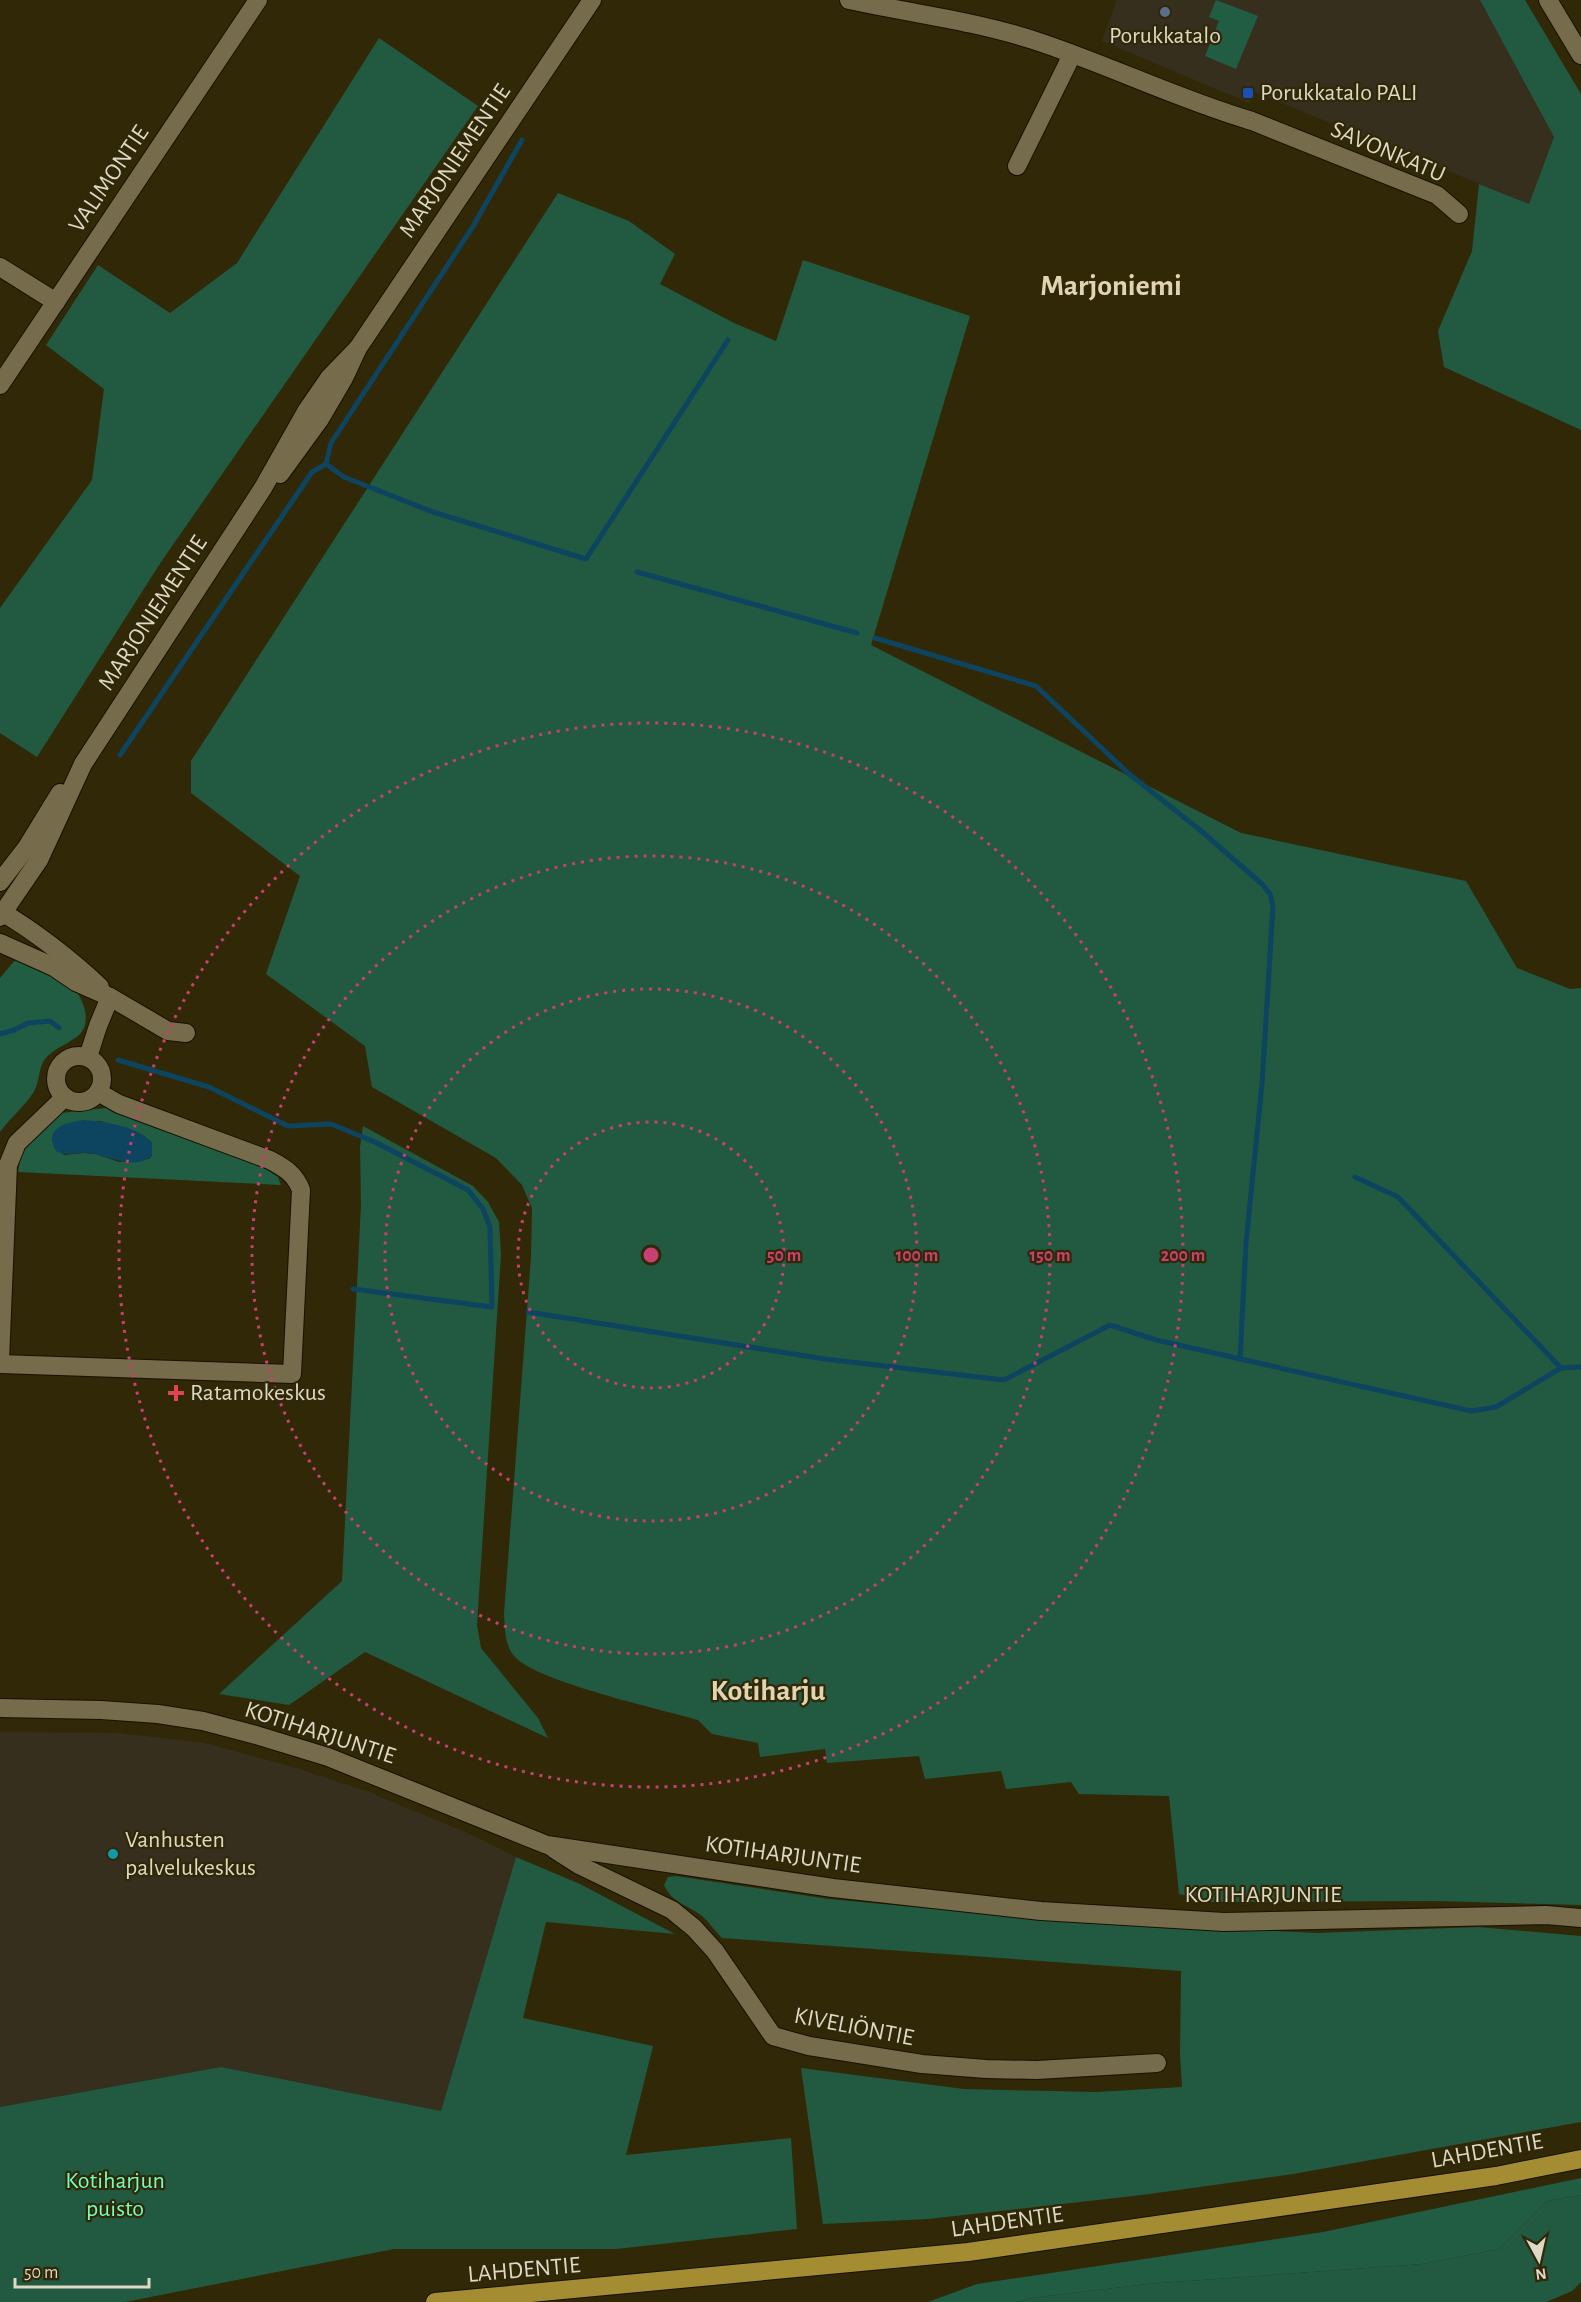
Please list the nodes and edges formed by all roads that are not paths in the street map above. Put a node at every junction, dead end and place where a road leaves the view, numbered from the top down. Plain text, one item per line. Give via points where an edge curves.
1 (258, 0) edge
2 (592, 0) edge
3 (849, 0) edge
4 (1548, 0) edge
5 (1070, 53) junction
6 (1581, 55) edge
7 (1017, 166) dead end
8 (1459, 214) dead end
9 (0, 267) edge
10 (56, 302) junction
11 (0, 385) edge
12 (83, 764) junction
13 (0, 882) edge
14 (1, 914) edge
15 (0, 943) edge
16 (110, 997) junction
17 (186, 1033) dead end
18 (88, 1057) junction
19 (98, 1092) junction
20 (65, 1097) junction
21 (0, 1362) edge
22 (0, 1708) edge
23 (547, 1845) junction
24 (1581, 1918) edge
25 (1157, 2063) dead end
26 (1581, 2159) edge
27 (435, 2302) edge

1 - 10 street, VALIMONTIE
2 - 12 street, MARJONIEMENTIE via 358,348 329,378 307,410 262,488
3 - 5 street, SAVONKATU via 1009,33
4 - 6 street
5 - 7 street
5 - 8 street, SAVONKATU via 1437,195
9 - 10 street
10 - 11 street, VALIMONTIE
12 - 13 street, MARJONIEMENTIE
12 - 14 street, MARJONIEMENTIE via 39,860
14 - 16 street via 27,928
15 - 16 street
16 - 17 street via 168,1030
16 - 18 street
18 - 19 street via 102,1074
18 - 20 street via 73,1056 60,1065 57,1087
19 - 20 street via 82,1102
19 - 21 street via 119,1104 270,1160 297,1180 301,1190 292,1374
20 - 21 street via 17,1143 8,1165
22 - 23 street, KOTIHARJUNTIE via 149,1713 224,1726 327,1757
23 - 24 street, KOTIHARJUNTIE via 833,1887 1041,1911 1224,1922 1546,1915
23 - 25 street, KIVELIÖNTIE via 672,1910 694,1928 774,2036 809,2046 986,2070
26 - 27 highway, LAHDENTIE via 1496,2176 968,2252

